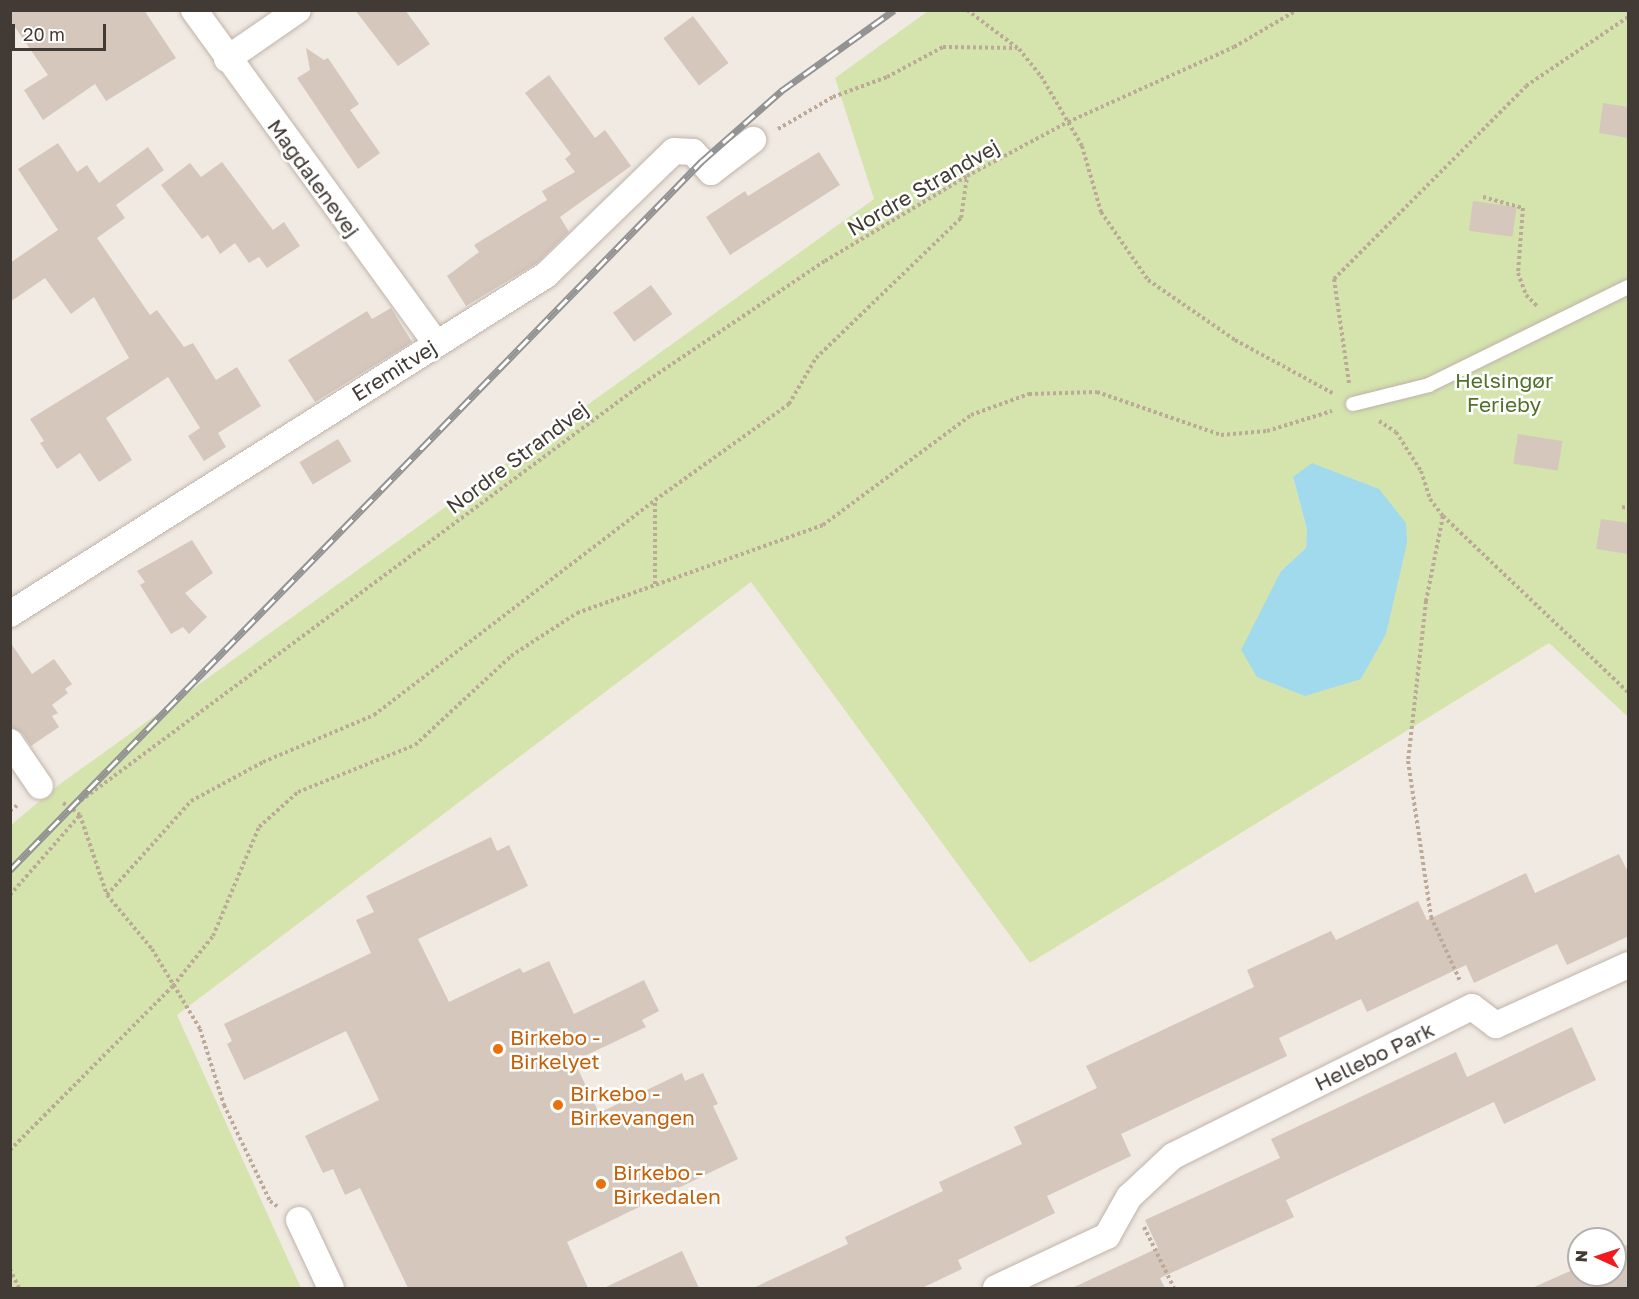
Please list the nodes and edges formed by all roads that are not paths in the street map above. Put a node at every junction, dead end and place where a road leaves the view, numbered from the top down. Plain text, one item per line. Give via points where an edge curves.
1 (194, 10) edge
2 (298, 10) edge
3 (227, 59) junction
4 (753, 140) road end
5 (1629, 287) edge
6 (436, 343) junction
7 (1353, 404) road end
8 (10, 614) edge
9 (10, 742) edge
10 (40, 786) road end
11 (1629, 965) edge
12 (299, 1220) road end
13 (331, 1288) edge
14 (996, 1288) edge

1 - 3 street, Magdalenevej
2 - 3 street
3 - 6 street, Magdalenevej
4 - 6 street, Eremitvej via 711,172 693,152 674,151 546,274
5 - 7 lane via 1429,385
6 - 8 street, Eremitvej
9 - 10 street
11 - 14 street, Hellebo Park via 1496,1025 1472,1007 1173,1156 1129,1197 1107,1236
12 - 13 street

